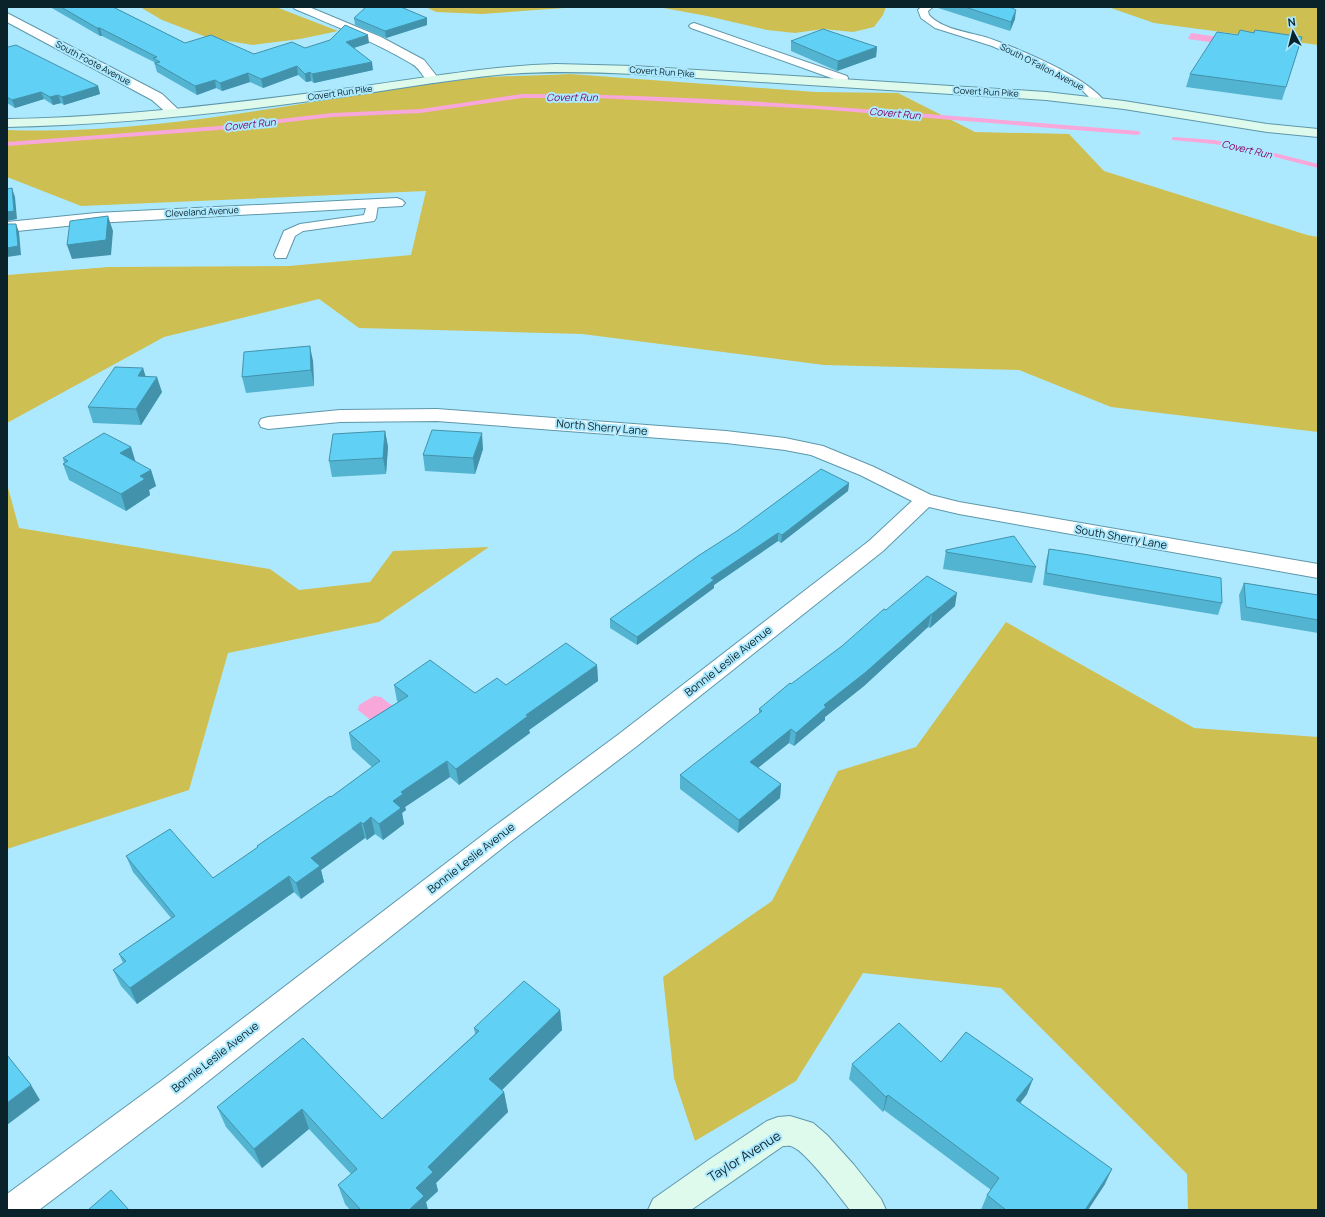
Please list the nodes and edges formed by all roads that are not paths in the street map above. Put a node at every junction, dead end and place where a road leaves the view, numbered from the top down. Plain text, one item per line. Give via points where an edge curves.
1 (299, 7) edge
2 (928, 7) edge
3 (7, 18) edge
4 (694, 26) dead end
5 (843, 78) junction
6 (433, 79) junction
7 (1100, 102) junction
8 (176, 113) junction
9 (7, 123) edge
10 (1318, 133) edge
11 (397, 203) dead end
12 (372, 204) junction
13 (7, 226) edge
14 (281, 255) dead end
15 (268, 423) dead end
16 (925, 500) junction
17 (1318, 571) edge
18 (12, 1210) edge
19 (664, 1210) edge
20 (870, 1210) edge

1 - 6 street via 378,40 408,56 420,63
2 - 7 lane, South O’Fallon Avenue via 924,10 924,16 938,26 996,44 1041,64 1086,88
3 - 8 street, South Foote Avenue via 157,97
4 - 5 lane
5 - 6 street, Covert Run Pike via 582,68 499,71
5 - 7 street, Covert Run Pike
6 - 8 street, Covert Run Pike via 337,94
7 - 10 street, Covert Run Pike via 1267,128
8 - 9 street, Covert Run Pike via 133,118
11 - 12 street, Cleveland Avenue
12 - 13 street, Cleveland Avenue via 104,217
12 - 14 lane via 370,218 300,228 289,234
15 - 16 street, North Sherry Lane via 340,416 437,415 726,437 816,450
16 - 17 street, South Sherry Lane via 979,512
16 - 18 street, Bonnie Leslie Avenue via 876,546 628,740 501,834 172,1091
19 - 20 street, Taylor Avenue via 778,1132 790,1130 802,1134 816,1146

